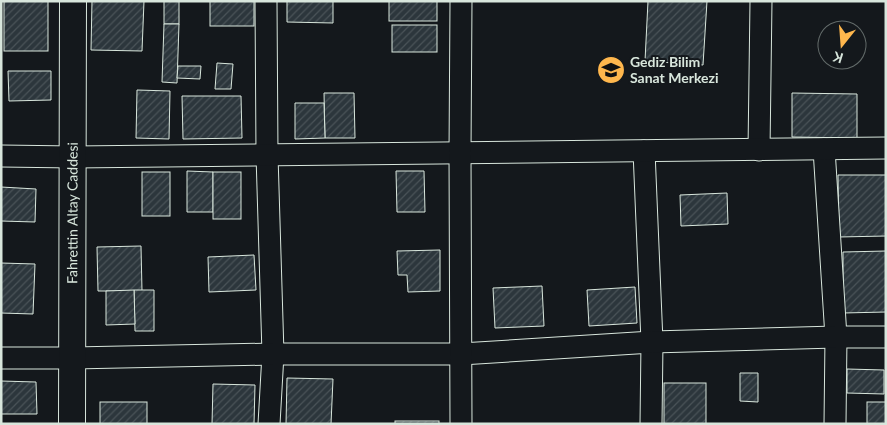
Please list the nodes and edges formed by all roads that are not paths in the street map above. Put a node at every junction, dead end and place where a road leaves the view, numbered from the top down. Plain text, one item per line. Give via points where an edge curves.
1 (74, 1) edge
2 (266, 1) edge
3 (461, 1) edge
4 (761, 1) edge
5 (886, 148) edge
6 (824, 149) junction
7 (759, 150) junction
8 (644, 151) junction
9 (460, 153) junction
10 (267, 155) junction
11 (1, 156) edge
12 (74, 158) junction
13 (836, 337) junction
14 (886, 337) edge
15 (652, 342) junction
16 (273, 354) junction
17 (461, 354) junction
18 (1, 358) edge
19 (72, 358) junction
20 (72, 424) edge
21 (269, 424) edge
22 (461, 424) edge
23 (651, 424) edge
24 (835, 424) edge

1 - 12 street, Fahrettin Altay Caddesi
2 - 10 street
3 - 9 street
4 - 7 street
5 - 6 street
6 - 7 street
6 - 13 street
7 - 8 street
8 - 9 street
8 - 15 street
9 - 10 street
9 - 17 street
10 - 12 street
10 - 16 street
11 - 12 street
12 - 19 street, Fahrettin Altay Caddesi
13 - 14 street
13 - 15 street
13 - 24 street
15 - 17 street
15 - 23 street
16 - 17 street
16 - 19 street
16 - 21 street
17 - 22 street
18 - 19 street
19 - 20 street, Fahrettin Altay Caddesi

